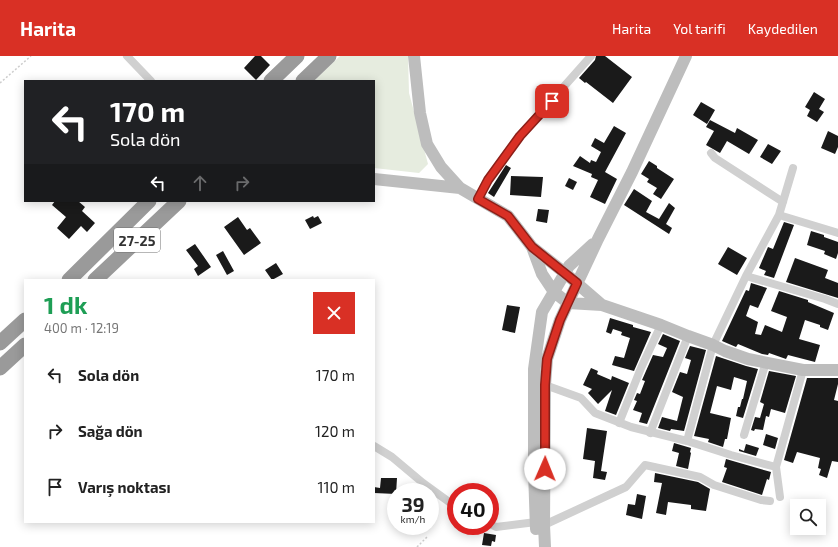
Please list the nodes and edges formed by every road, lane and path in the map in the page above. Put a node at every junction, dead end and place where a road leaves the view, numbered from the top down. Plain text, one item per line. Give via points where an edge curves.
1 (31, 56) edge
2 (127, 56) edge
3 (297, 56) edge
4 (329, 56) edge
5 (414, 56) edge
6 (591, 56) edge
7 (686, 56) edge
8 (150, 80) edge
9 (272, 80) edge
10 (304, 80) edge
11 (0, 82) edge
12 (711, 153) dead end
13 (793, 168) dead end
14 (375, 179) edge
15 (460, 188) junction
16 (478, 199) junction
17 (148, 202) edge
18 (178, 202) edge
19 (783, 202) junction
20 (778, 215) junction
21 (838, 233) edge
22 (598, 239) junction
23 (532, 247) junction
24 (565, 273) junction
25 (746, 276) junction
26 (69, 279) edge
27 (96, 279) edge
28 (577, 283) junction
29 (554, 292) junction
30 (568, 303) junction
31 (602, 304) junction
32 (838, 304) edge
33 (24, 321) edge
34 (661, 325) junction
35 (688, 336) junction
36 (0, 342) edge
37 (713, 345) junction
38 (24, 346) edge
39 (766, 362) junction
40 (0, 368) edge
41 (803, 370) junction
42 (838, 370) edge
43 (545, 385) junction
44 (619, 423) junction
45 (650, 433) junction
46 (744, 436) dead end
47 (687, 441) junction
48 (375, 447) edge
49 (776, 467) junction
50 (780, 498) dead end
51 (447, 500) edge
52 (770, 501) dead end
53 (540, 523) junction
54 (499, 527) edge
55 (427, 537) dead end
56 (417, 547) edge
57 (538, 547) edge
58 (546, 547) edge

1 - 11 path
2 - 8 street
3 - 9 highway
4 - 10 highway
5 - 15 street via 420,113 427,144 441,167
6 - 16 street via 520,136 488,180
7 - 22 street
12 - 19 street
13 - 19 street
14 - 15 street
15 - 16 street
16 - 23 street via 508,216
17 - 26 highway, 27-25
18 - 27 highway, 27-25
19 - 20 street
20 - 21 street
20 - 25 street
22 - 24 street via 569,266
22 - 28 street
23 - 24 street
23 - 29 street via 542,274
24 - 28 street
24 - 29 street
25 - 32 street
25 - 37 street
28 - 30 street
28 - 31 street
29 - 30 street
29 - 53 street via 542,312 534,369 534,471
30 - 31 street
30 - 43 street via 547,359
31 - 34 street
33 - 36 highway
34 - 35 street
34 - 44 street
35 - 37 street
35 - 45 street
37 - 39 street via 748,359
37 - 47 street
38 - 40 highway
39 - 41 street
39 - 46 street
41 - 42 street
41 - 49 street
43 - 44 street via 582,398 595,413
43 - 53 street
44 - 45 street
45 - 47 street
47 - 49 street
48 - 51 street
49 - 50 street
52 - 53 street via 714,485 700,477 645,465 626,487
53 - 54 street
53 - 57 street
53 - 58 street
55 - 56 path

